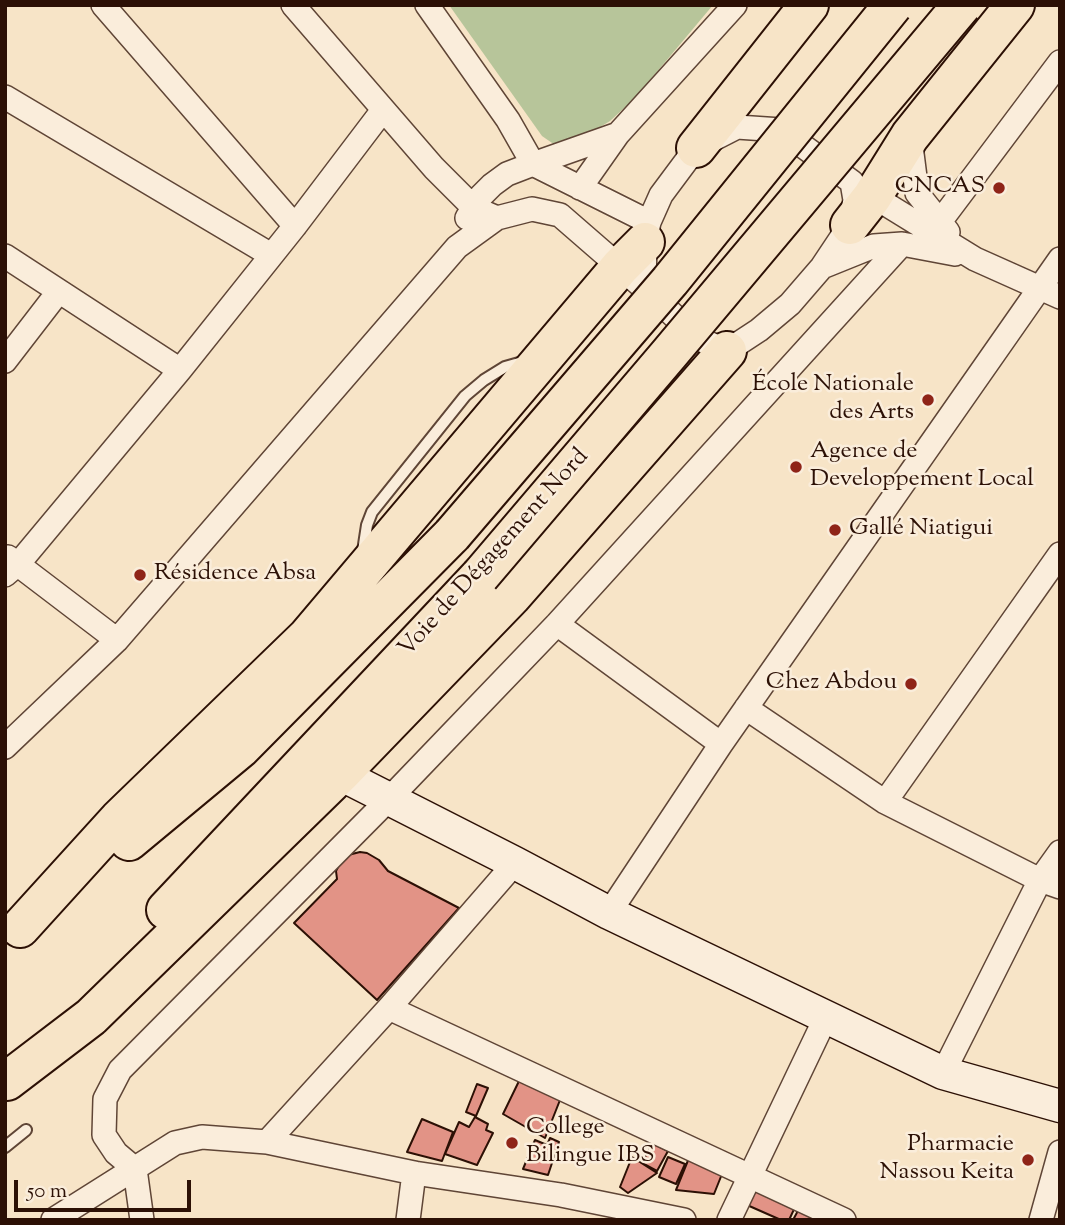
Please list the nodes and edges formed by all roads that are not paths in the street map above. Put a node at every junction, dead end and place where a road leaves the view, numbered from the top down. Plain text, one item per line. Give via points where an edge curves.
1 (103, 5) edge
2 (293, 5) edge
3 (428, 5) edge
4 (735, 5) edge
5 (809, 5) edge
6 (893, 5) edge
7 (962, 5) edge
8 (1015, 5) edge
9 (1060, 62) edge
10 (5, 97) edge
11 (383, 110) junction
12 (618, 134) junction
13 (910, 136) junction
14 (696, 148) junction
15 (533, 164) junction
16 (580, 188) junction
17 (858, 201) junction
18 (474, 208) junction
19 (496, 218) junction
20 (940, 223) junction
21 (295, 226) junction
22 (902, 244) junction
23 (457, 247) junction
24 (271, 255) junction
25 (639, 255) junction
26 (5, 256) edge
27 (975, 259) junction
28 (1060, 259) edge
29 (822, 267) junction
30 (58, 291) junction
31 (1050, 292) edge
32 (727, 351) junction
33 (5, 361) edge
34 (180, 370) junction
35 (1060, 554) edge
36 (10, 565) edge
37 (556, 624) junction
38 (117, 640) junction
39 (746, 708) junction
40 (721, 744) junction
41 (5, 747) edge
42 (340, 774) junction
43 (388, 799) junction
44 (885, 802) junction
45 (1060, 852) edge
46 (515, 863) junction
47 (1050, 883) edge
48 (609, 913) junction
49 (13, 934) edge
50 (389, 1008) junction
51 (826, 1017) junction
52 (943, 1073) junction
53 (6, 1082) edge
54 (1060, 1106) edge
55 (26, 1130) dead end
56 (267, 1142) junction
57 (5, 1147) edge
58 (1060, 1152) edge
59 (135, 1169) junction
60 (414, 1173) junction
61 (750, 1176) junction
62 (52, 1220) edge
63 (142, 1220) edge
64 (408, 1220) edge
65 (684, 1220) edge
66 (729, 1220) edge
67 (844, 1220) edge
68 (1041, 1220) edge

1 - 21 street
2 - 11 street
3 - 15 street
4 - 12 street
5 - 14 highway
6 - 49 highway, Voie de Dégagement Nord, bridge via 670,281 452,535 241,748
7 - 53 highway, Voie de Dégagement Nord, bridge via 480,576
8 - 13 highway
9 - 20 street
10 - 24 street
11 - 18 street
11 - 21 street
12 - 15 street
12 - 16 street
13 - 17 highway
13 - 20 street via 918,193
14 - 17 street via 737,127 781,130
14 - 25 street via 661,195
15 - 16 street
15 - 18 street via 492,185
16 - 25 street
17 - 27 street
17 - 29 street
18 - 19 street
18 - 23 street
19 - 23 street
19 - 25 street via 532,209 560,215
20 - 27 street
21 - 24 street
22 - 27 street
22 - 29 street via 874,246
22 - 37 street
23 - 38 street
24 - 34 street
25 - 32 street via 699,339
25 - 49 highway via 545,355 307,637 119,819
26 - 30 street
27 - 31 street
28 - 31 street
29 - 32 street via 790,304
30 - 33 street
30 - 34 street
31 - 39 street
32 - 42 highway via 512,596
34 - 36 street
35 - 44 street
36 - 38 street
37 - 40 street
37 - 43 street
38 - 41 street
39 - 40 street
39 - 44 street
40 - 48 street
42 - 43 street
42 - 53 highway via 91,1017
43 - 46 street
43 - 59 street via 120,1070 105,1099 104,1135
44 - 47 street
45 - 47 street
46 - 48 street
46 - 50 street
47 - 52 street
48 - 51 street
50 - 56 street
50 - 61 street
51 - 52 street
51 - 61 street
52 - 54 street
55 - 57 lane
56 - 59 street via 185,1140
56 - 60 street
58 - 68 street
59 - 62 street
59 - 63 street
60 - 64 street
60 - 65 street via 561,1195
61 - 66 street
61 - 67 street

